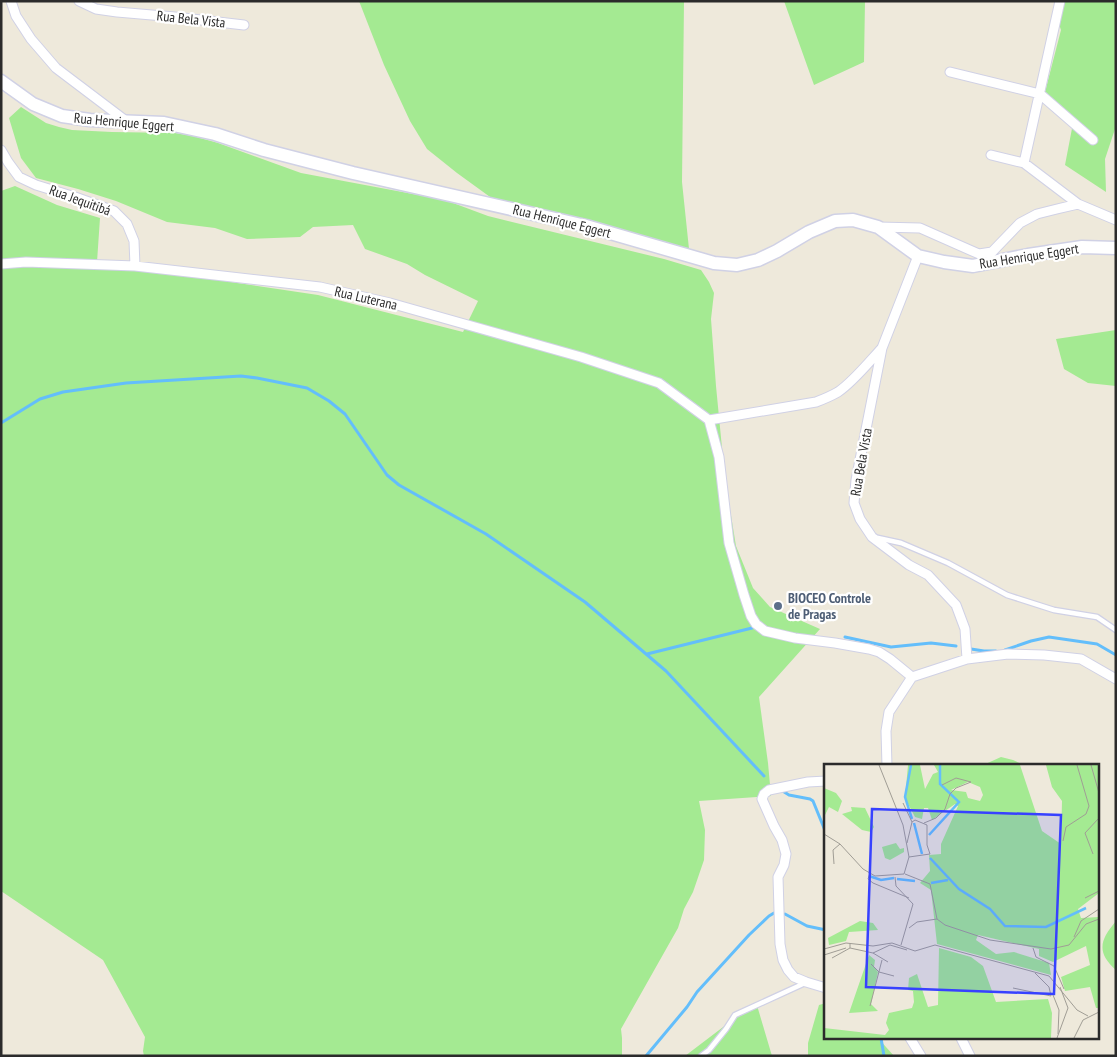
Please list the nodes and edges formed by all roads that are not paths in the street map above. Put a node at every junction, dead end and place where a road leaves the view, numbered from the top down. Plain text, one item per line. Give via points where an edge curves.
1 (11, 1) edge
2 (79, 1) edge
3 (1060, 1) edge
4 (244, 25) dead end
5 (950, 72) dead end
6 (1, 81) edge
7 (1040, 94) junction
8 (126, 121) junction
9 (1093, 140) dead end
10 (1, 150) edge
11 (991, 155) dead end
12 (1024, 163) junction
13 (1078, 204) junction
14 (1116, 220) edge
15 (878, 227) junction
16 (1116, 248) edge
17 (918, 256) junction
18 (1, 264) edge
19 (135, 266) junction
20 (882, 348) junction
21 (709, 420) junction
22 (872, 537) junction
23 (1116, 630) edge
24 (967, 659) junction
25 (912, 677) junction
26 (1116, 679) edge
27 (887, 764) edge
28 (824, 781) edge
29 (806, 982) junction
30 (824, 987) edge
31 (911, 1040) edge
32 (962, 1040) edge
33 (702, 1056) edge
34 (921, 1056) edge
35 (970, 1056) edge

1 - 8 street via 16,16 31,39 56,68
2 - 4 street, Rua Bela Vista via 96,9
3 - 7 street
5 - 7 street
6 - 8 street, Rua Henrique Eggert via 33,104 62,116
7 - 9 street
7 - 12 street
8 - 15 street, Rua Henrique Eggert via 164,123 215,134 352,173 586,226 714,263 737,265 758,260 834,221 853,220
10 - 19 street, Rua Jequitibá via 19,176 36,185 114,211 127,224 134,241
11 - 12 street
12 - 13 street
13 - 14 street
13 - 15 street via 1037,214 1020,223 992,252 979,254 920,228
15 - 17 street, Rua Henrique Eggert
16 - 17 street, Rua Henrique Eggert via 1082,247 973,266
17 - 20 street, Rua Bela Vista
18 - 19 street, Rua Luterana
19 - 21 street, Rua Luterana via 320,287 390,302 659,383
20 - 21 street via 850,382 828,398
20 - 22 street, Rua Bela Vista via 854,504
21 - 25 street via 719,457 729,543 756,624 765,631 795,638 879,652
22 - 23 lane via 901,543 948,563 1007,595 1054,610 1098,617
22 - 24 street, Rua Bela Vista via 908,565 928,575 956,605 965,629
24 - 25 street
24 - 26 street via 1008,654 1081,659
25 - 27 street via 889,712
28 - 29 street via 769,790 762,799 786,854 778,877 783,960 794,977
29 - 30 street
29 - 33 lane via 735,1015
31 - 34 street
32 - 35 street

